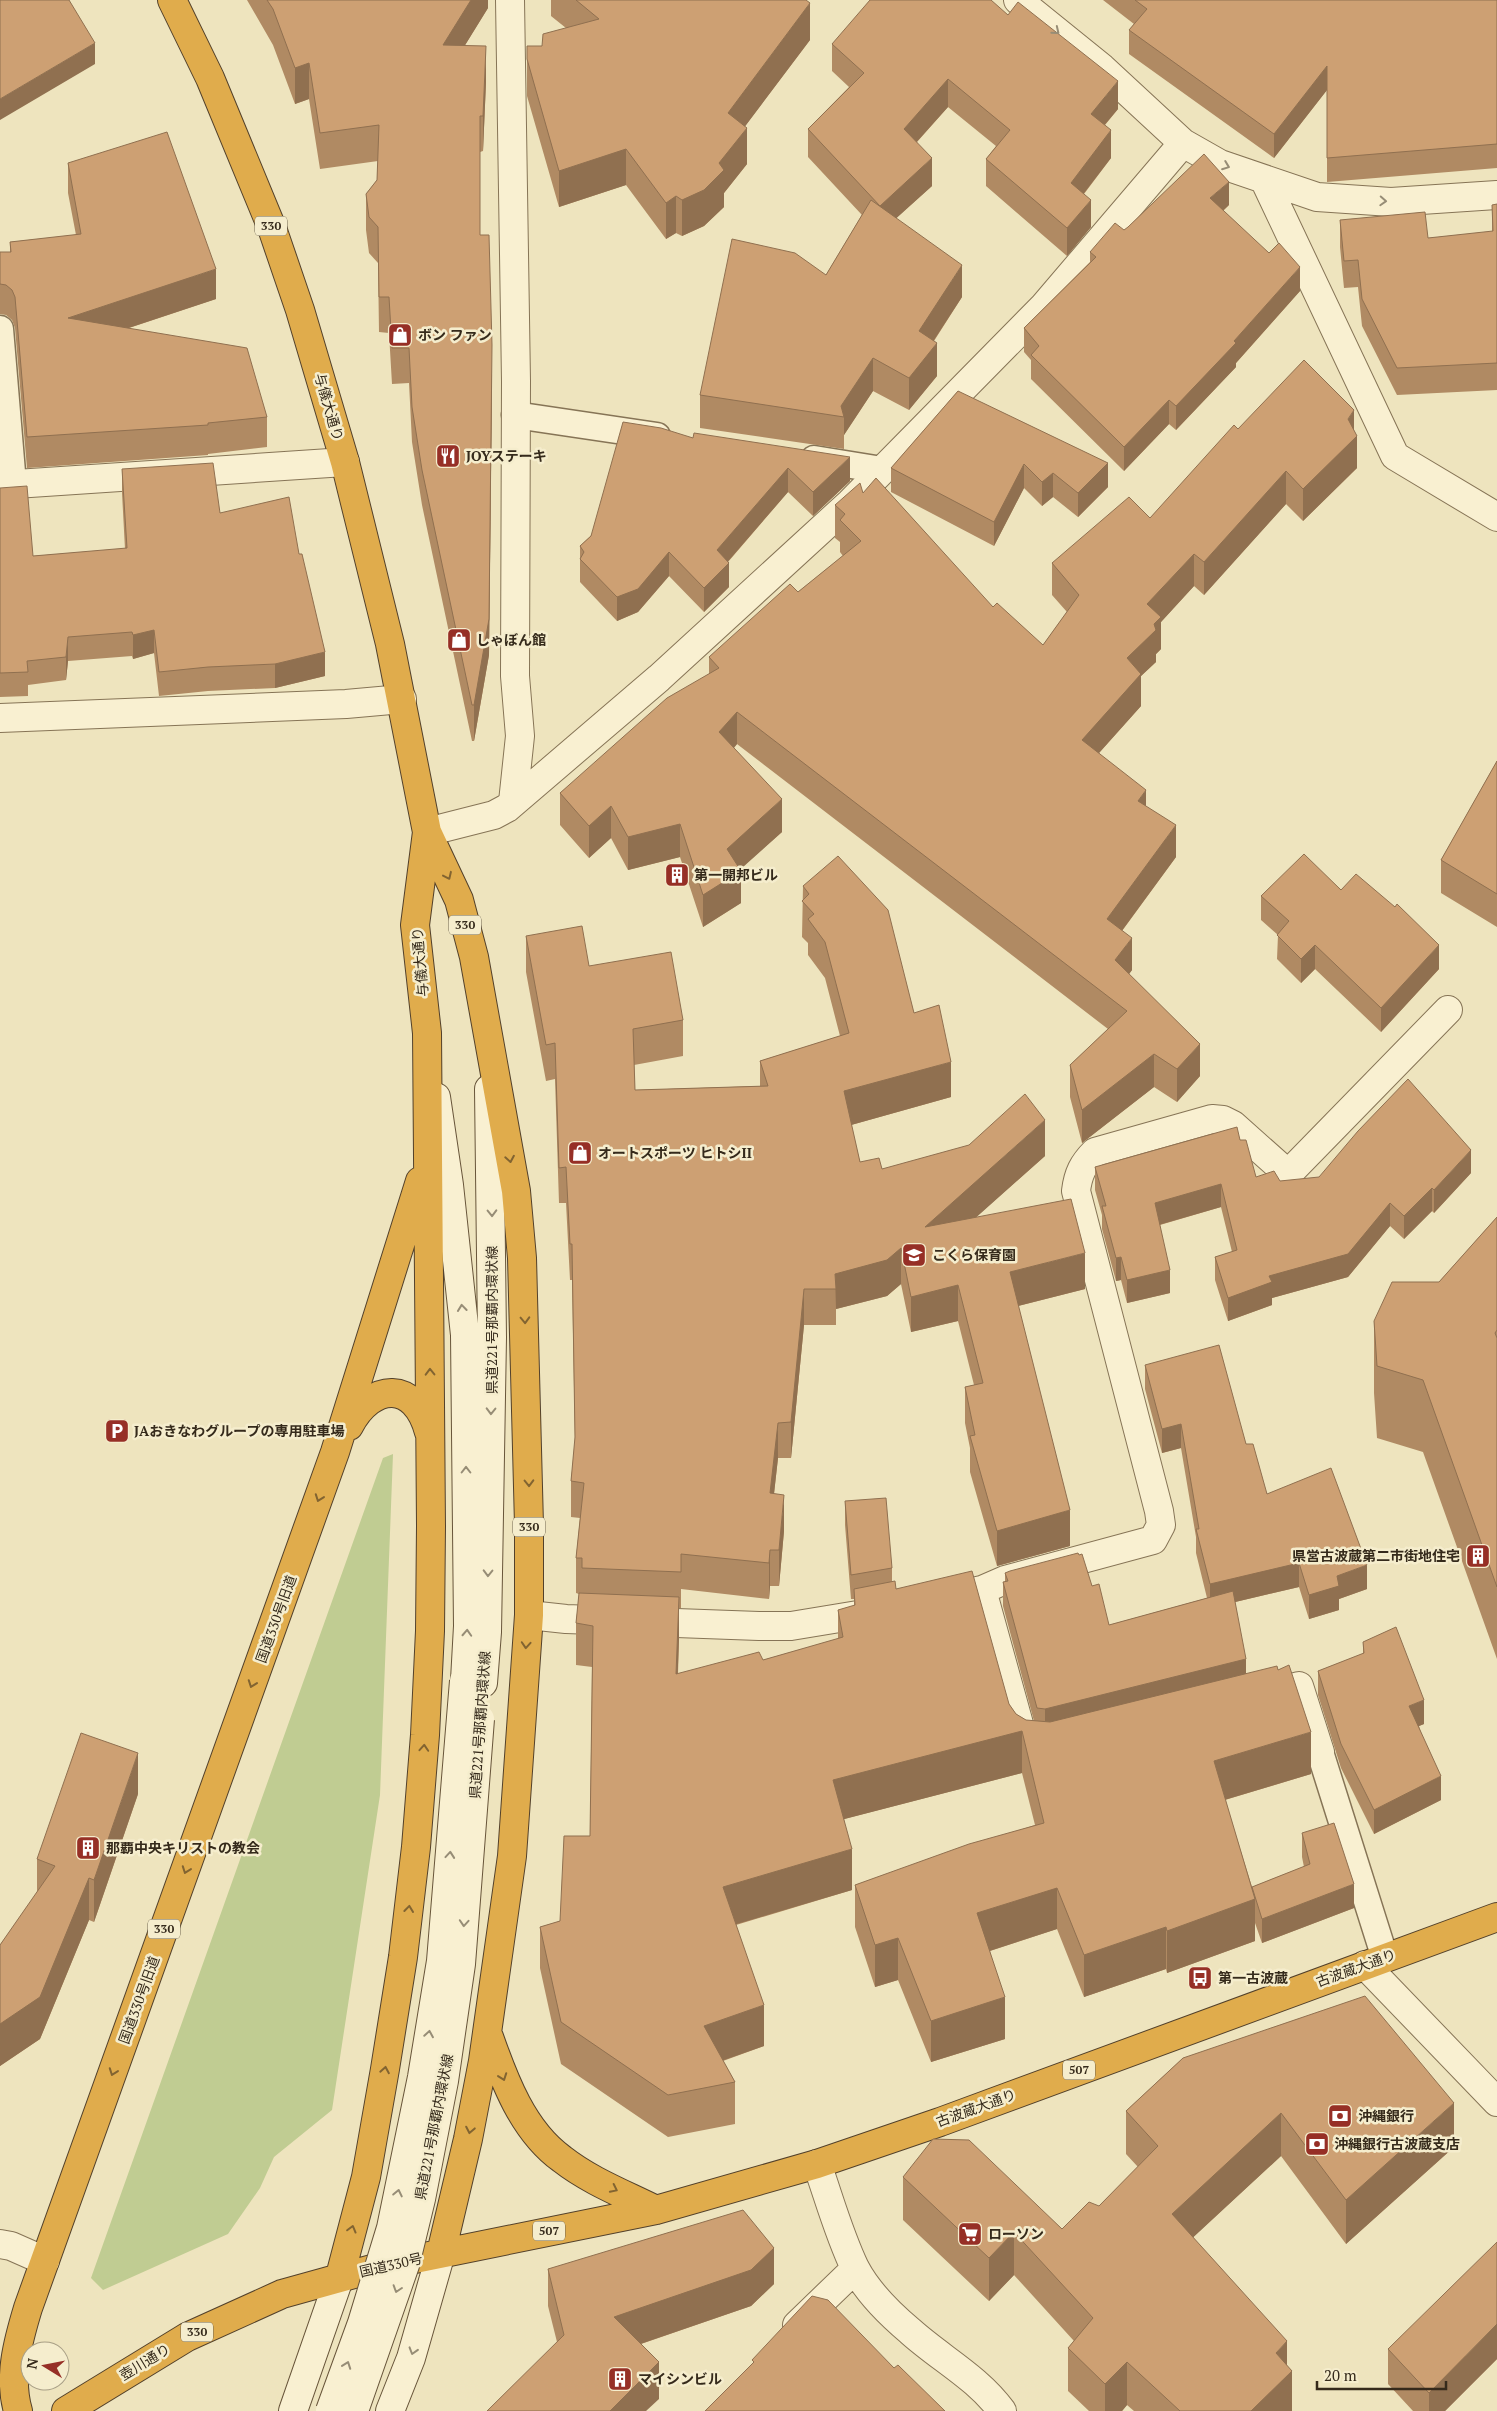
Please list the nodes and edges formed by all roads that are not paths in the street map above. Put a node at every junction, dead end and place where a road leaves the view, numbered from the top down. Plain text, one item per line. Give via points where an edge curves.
1 (172, 0) edge
2 (510, 0) edge
3 (1018, 0) edge
4 (1183, 143) junction
5 (1264, 179) junction
6 (1497, 195) edge
7 (0, 329) edge
8 (515, 415) junction
9 (680, 439) edge
10 (787, 455) edge
11 (345, 462) junction
12 (882, 470) junction
13 (6, 485) edge
14 (1497, 517) edge
15 (402, 699) junction
16 (0, 718) edge
17 (513, 802) junction
18 (427, 832) junction
19 (1448, 1010) dead end
20 (486, 1024) junction
21 (427, 1033) junction
22 (428, 1156) junction
23 (431, 1438) junction
24 (336, 1452) junction
25 (982, 1590) junction
26 (529, 1615) junction
27 (474, 1682) junction
28 (1234, 1702) edge
29 (1055, 1747) edge
30 (1320, 1752) joint
31 (1497, 1917) edge
32 (1375, 1961) junction
33 (487, 2030) junction
34 (1497, 2102) edge
35 (817, 2164) junction
36 (656, 2210) junction
37 (0, 2244) edge
38 (441, 2253) junction
39 (45, 2261) junction
40 (856, 2269) junction
41 (340, 2276) junction
42 (780, 2342) edge
43 (18, 2411) edge
44 (66, 2411) edge
45 (293, 2411) edge
46 (330, 2411) edge
47 (354, 2411) edge
48 (390, 2411) edge
49 (1002, 2411) edge

1 - 11 highway, 与儀大通り / 330 via 210,78 272,228
2 - 8 street
3 -> 4 street via 1102,68
4 -> 5 street via 1220,164
4 - 12 street via 1044,306
5 -> 6 street via 1318,197 1391,202
5 - 14 street via 1395,456
7 - 13 lane
8 - 9 lane
8 - 17 street via 515,676 520,736
10 - 12 lane
11 - 13 street
11 - 15 highway, 与儀大通り / 330
12 - 17 street via 659,678
15 - 16 street
15 - 18 highway, 与儀大通り / 330
17 - 18 street via 494,815
18 -> 20 highway, 与儀大通り / 330 via 459,900 474,957
18 - 21 highway, 与儀大通り / 330 via 415,925
19 - 25 street via 1288,1174 1233,1125 1212,1119 1095,1152 1088,1159 1081,1169 1076,1191 1160,1525 1153,1540 1005,1580
20 -> 26 highway, 330 via 516,1191 522,1258 528,1404
20 -> 27 street, 県道221号那覇内環状線 via 492,1337 487,1632
21 - 22 highway, 330
27 -> 21 street, 県道221号那覇内環状線 via 468,1626 465,1335 449,1185
23 -> 22 highway, 330
22 - 24 highway, 330
23 - 24 highway, 330 via 427,1424 413,1401 393,1391 361,1407
41 -> 23 highway, 330 via 370,2157 403,1957 416,1847 430,1631
24 -> 39 highway, 国道330号旧道 / 330
25 - 26 street via 791,1626
25 - 29 street via 1024,1742 1034,1748
26 -> 33 highway, 330 via 512,1856
46 -> 27 street, 県道221号那覇内環状線, bridge via 362,2323 391,2228 422,2078 441,1961
27 -> 47 street, 県道221号那覇内環状線, bridge via 461,1964 444,2081 407,2256
28 - 30 street via 1299,1686
30 - 32 lane
31 - 32 highway, 古波蔵大通り / 507
32 - 34 street
32 - 35 highway, 古波蔵大通り / 507 via 940,2122
33 -> 36 highway via 507,2087 546,2145 583,2174
33 -> 38 highway, 330 via 468,2139
35 - 36 highway, 古波蔵大通り / 507
35 - 40 street
36 - 38 highway, 古波蔵大通り / 507
37 - 39 street
38 - 41 highway, 国道330号 / 330
38 -> 48 street via 411,2358
39 - 43 highway, 国道330号旧道 / 330 via 17,2352 14,2397
40 - 42 street
40 - 49 street via 908,2330 966,2373
41 - 44 highway, 壺川通り / 330 via 282,2294 222,2320 180,2341
41 - 45 street

